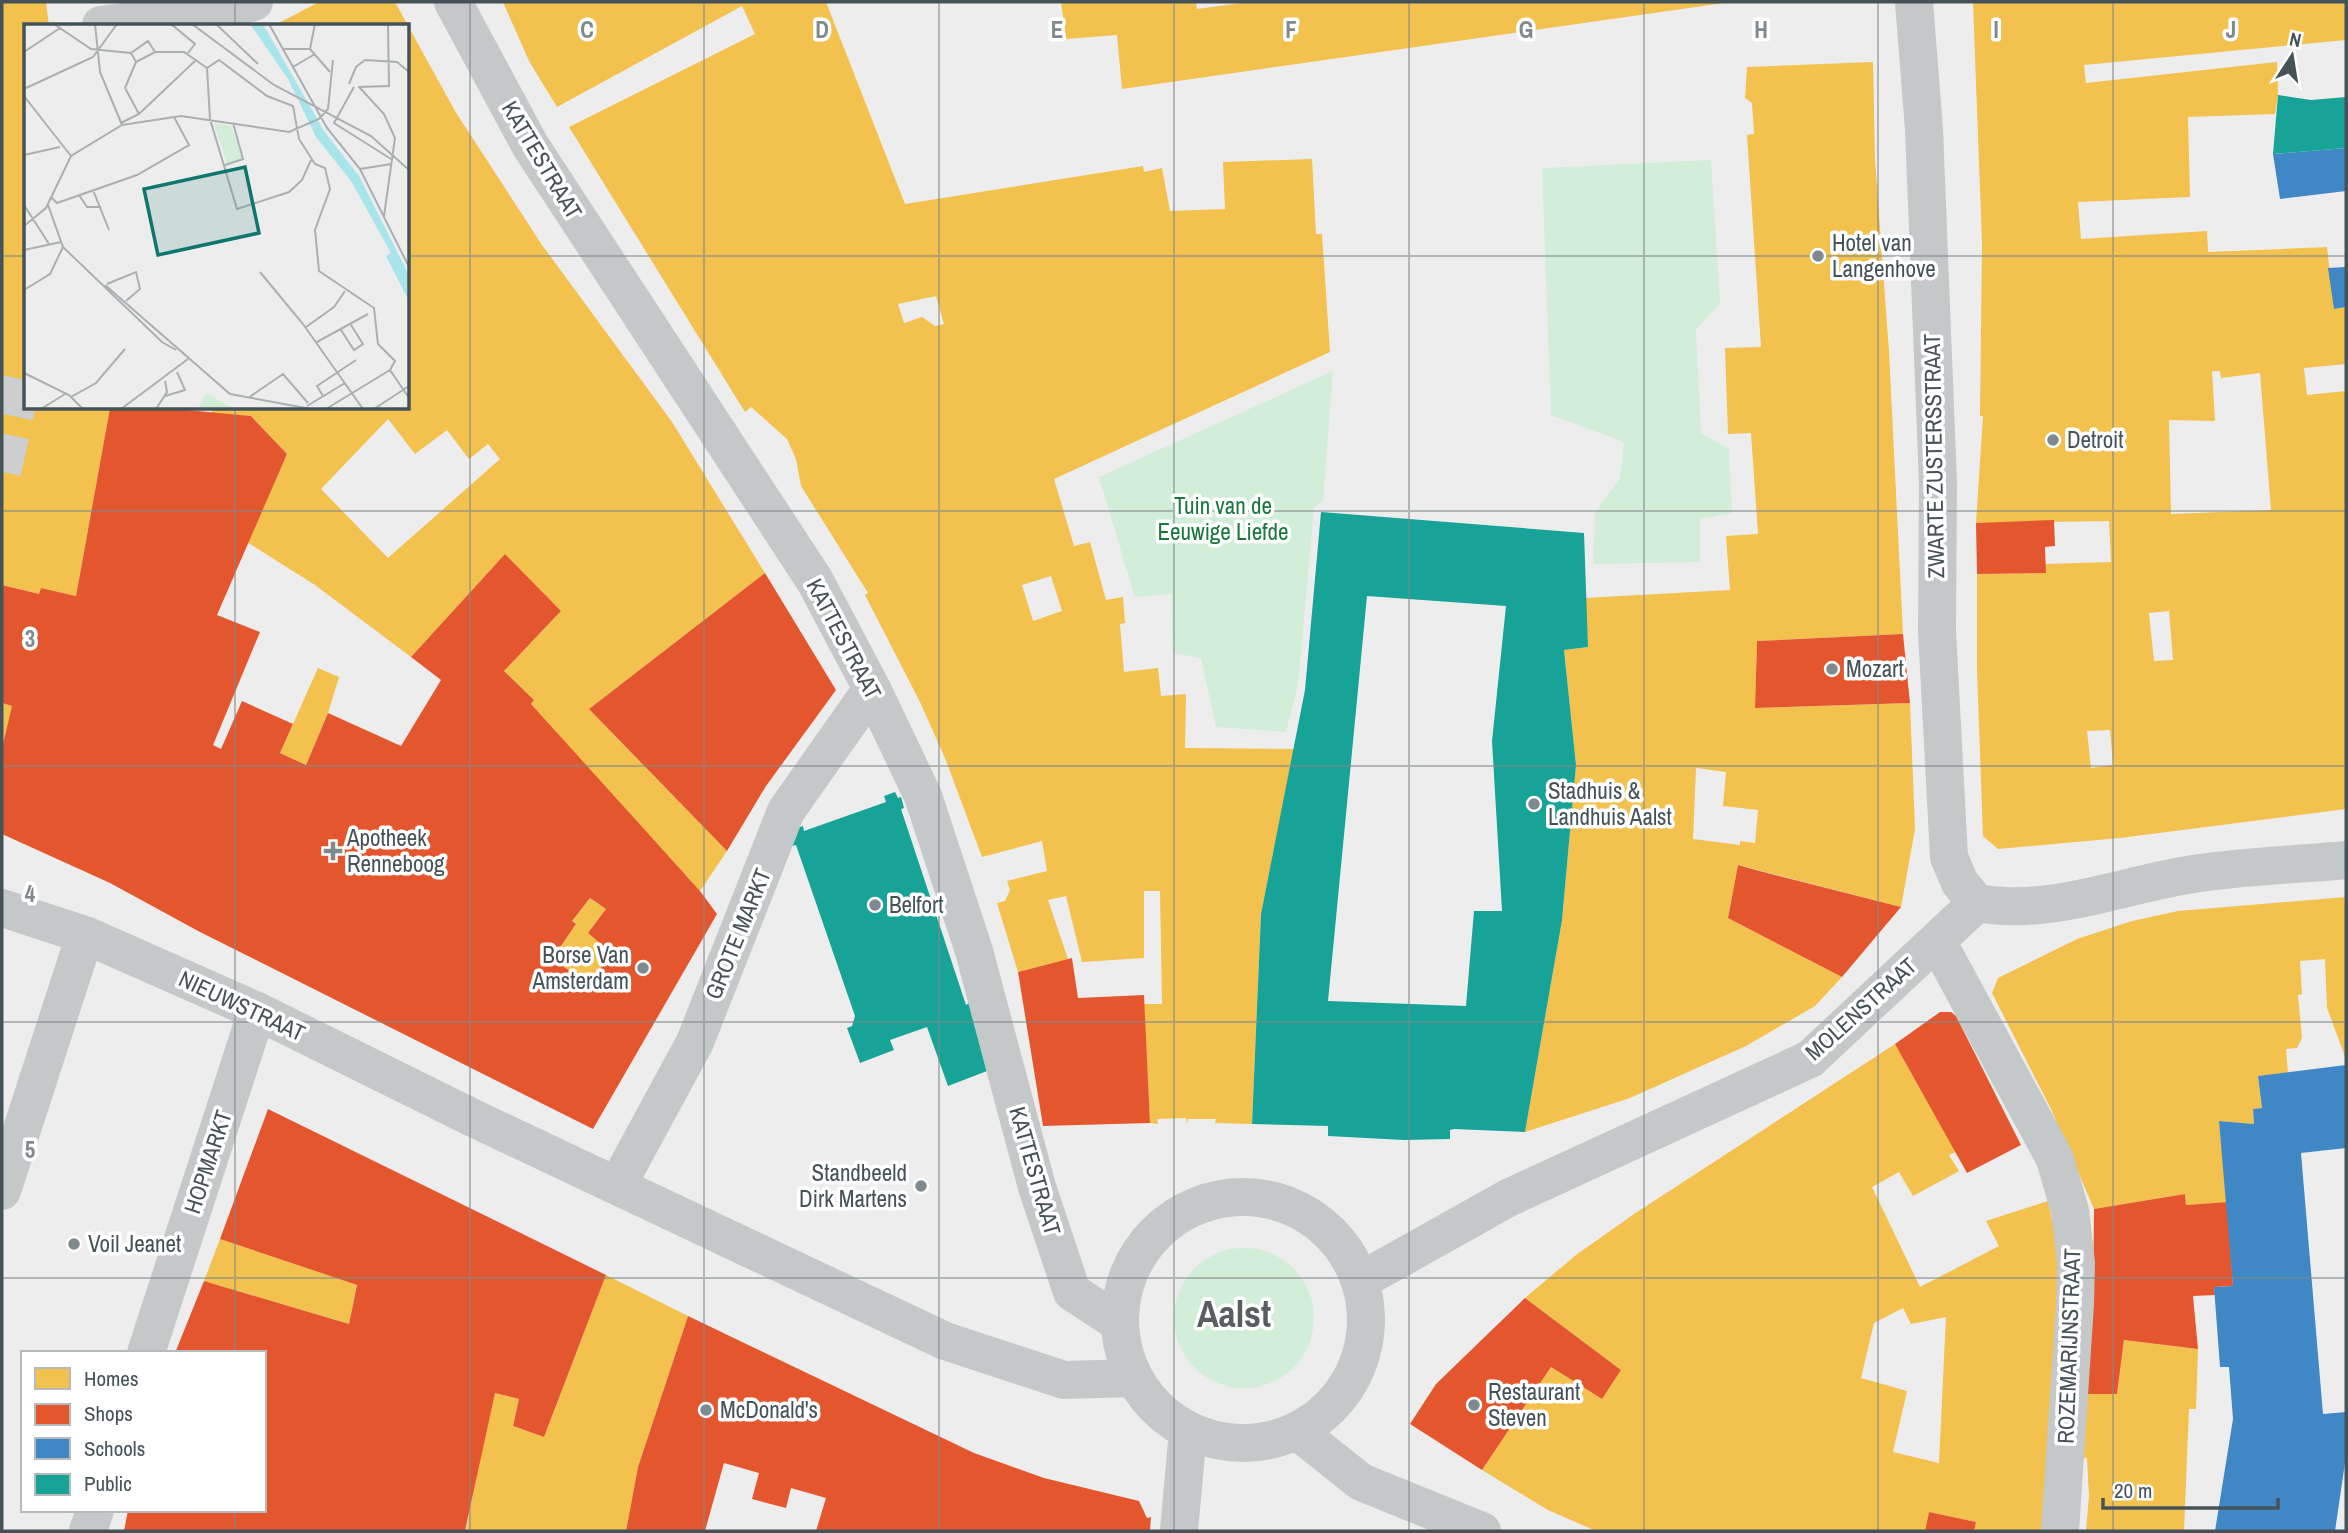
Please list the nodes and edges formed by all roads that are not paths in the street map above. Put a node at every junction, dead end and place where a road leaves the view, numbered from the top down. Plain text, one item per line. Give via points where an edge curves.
1 (94, 2) edge
2 (254, 2) edge
3 (453, 2) edge
4 (1914, 2) edge
5 (100, 24) edge
6 (115, 24) edge
7 (872, 690) junction
8 (2346, 860) edge
9 (1977, 903) junction
10 (2, 908) edge
11 (85, 935) junction
12 (1937, 941) junction
13 (257, 1011) junction
14 (617, 1186) junction
15 (2, 1191) edge
16 (1360, 1282) junction
17 (1118, 1322) junction
18 (147, 1351) edge
19 (1133, 1378) junction
20 (1188, 1431) junction
21 (1297, 1431) junction
22 (94, 1512) edge
23 (88, 1531) edge
24 (1179, 1531) edge
25 (1482, 1531) edge
26 (2060, 1531) edge

1 - 5 street
2 - 6 street
3 - 7 street, KATTESTRAAT via 530,145 815,581
4 - 9 street, ZWARTE ZUSTERSSTRAAT via 1924,129 1938,484 1937,631 1949,857 1959,883
7 - 14 street, GROTE MARKT via 786,811 695,1042
7 - 17 street, KATTESTRAAT via 923,796 974,951 1037,1187 1072,1292
8 - 9 street via 2188,875 2049,906 2004,908
9 - 12 street, MOLENSTRAAT
10 - 11 street, NIEUWSTRAAT
11 - 13 street, NIEUWSTRAAT
11 - 15 street
12 - 16 street, MOLENSTRAAT via 1810,1059 1508,1198
12 - 26 street, ROZEMARIJNSTRAAT via 2055,1159 2070,1210 2076,1304
13 - 14 street, NIEUWSTRAAT
13 - 18 street, HOPMARKT
14 - 19 street via 946,1341 1064,1380
16 - 17 street via 1342,1245 1313,1217 1276,1200 1236,1195 1196,1204 1162,1224 1131,1265
16 - 21 street via 1367,1316 1358,1362 1349,1383 1326,1410
17 - 19 street via 1122,1351
19 - 20 street via 1157,1409
20 - 21 street via 1224,1442 1261,1442
20 - 24 street
21 - 25 street via 1361,1482
22 - 23 street

